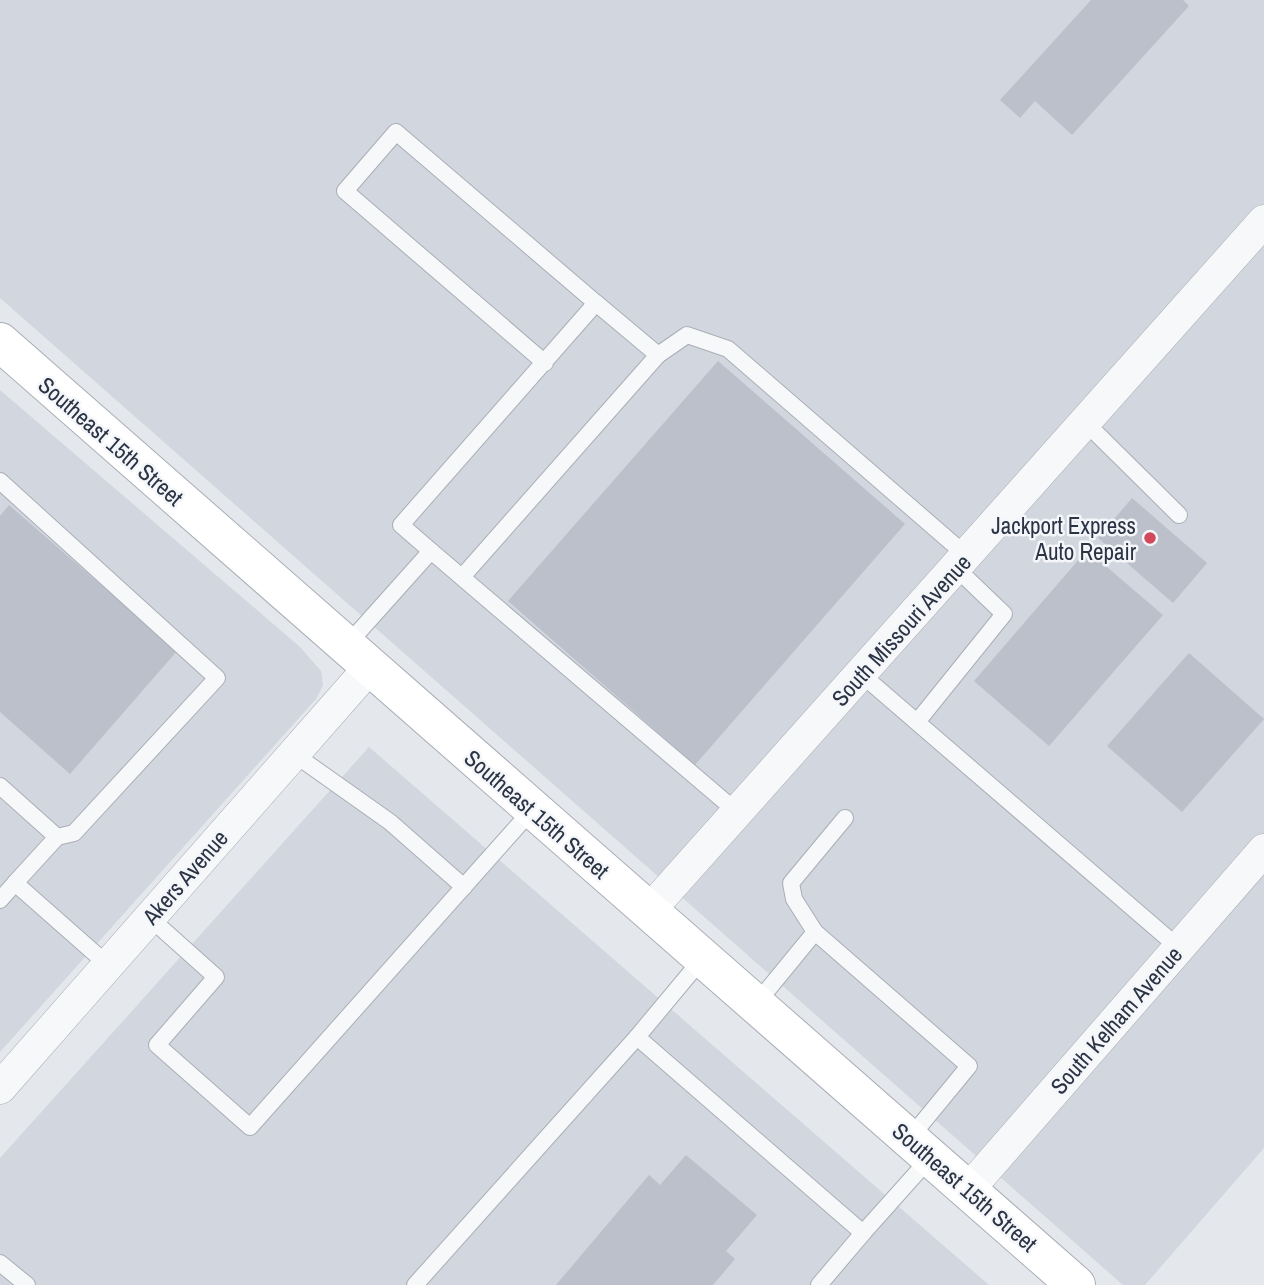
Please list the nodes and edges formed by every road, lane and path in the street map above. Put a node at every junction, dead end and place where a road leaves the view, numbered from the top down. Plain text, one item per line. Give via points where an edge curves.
1 (1264, 221) edge
2 (596, 303) junction
3 (1, 346) edge
4 (658, 355) junction
5 (545, 363) junction
6 (1084, 421) junction
7 (0, 481) edge
8 (1179, 515) dead end
9 (431, 551) junction
10 (962, 562) junction
11 (462, 577) junction
12 (358, 657) junction
13 (861, 674) junction
14 (917, 722) junction
15 (293, 754) junction
16 (0, 786) edge
17 (532, 810) junction
18 (737, 812) junction
19 (845, 818) dead end
20 (57, 836) junction
21 (1264, 850) edge
22 (15, 883) junction
23 (464, 887) junction
24 (0, 900) edge
25 (648, 912) junction
26 (150, 918) junction
27 (815, 932) junction
28 (1179, 948) junction
29 (702, 959) junction
30 (108, 965) junction
31 (756, 1004) junction
32 (637, 1037) junction
33 (0, 1088) edge
34 (920, 1148) junction
35 (968, 1190) junction
36 (863, 1233) junction
37 (0, 1263) edge
38 (27, 1285) edge
39 (415, 1285) edge
40 (819, 1285) edge
41 (1076, 1285) edge

1 - 6 street, South Missouri Avenue
2 - 4 lane
2 - 5 lane
2 - 5 lane via 396,132 345,191
3 - 12 main road, Southeast 15th Street
4 - 10 lane via 687,335 729,349
4 - 11 lane
5 - 9 lane via 401,525
6 - 8 lane
6 - 10 street, South Missouri Avenue
7 - 20 lane via 217,678 74,833
9 - 11 lane
9 - 12 lane
10 - 13 street, South Missouri Avenue
10 - 14 lane via 1004,614
11 - 18 lane
12 - 15 street, Akers Avenue
12 - 17 main road, Southeast 15th Street
13 - 14 lane
13 - 18 street, South Missouri Avenue
14 - 28 lane
15 - 23 lane via 390,822
15 - 26 street, Akers Avenue
16 - 20 lane
17 - 23 lane
17 - 25 main road, Southeast 15th Street
18 - 25 street, South Missouri Avenue
19 - 27 lane via 791,883 794,899
20 - 22 lane
21 - 28 street, South Kelham Avenue
22 - 24 lane
22 - 30 lane
23 - 26 lane via 250,1127 157,1045 216,977
25 - 29 main road, Southeast 15th Street
26 - 30 street, Akers Avenue
27 - 31 lane
27 - 34 lane via 969,1066
28 - 35 street, South Kelham Avenue
29 - 31 main road, Southeast 15th Street
29 - 32 lane
30 - 33 street, Akers Avenue
31 - 34 main road, Southeast 15th Street
32 - 36 lane
32 - 39 lane
34 - 35 main road, Southeast 15th Street
34 - 36 lane
35 - 41 main road, Southeast 15th Street
36 - 40 lane
37 - 38 lane

